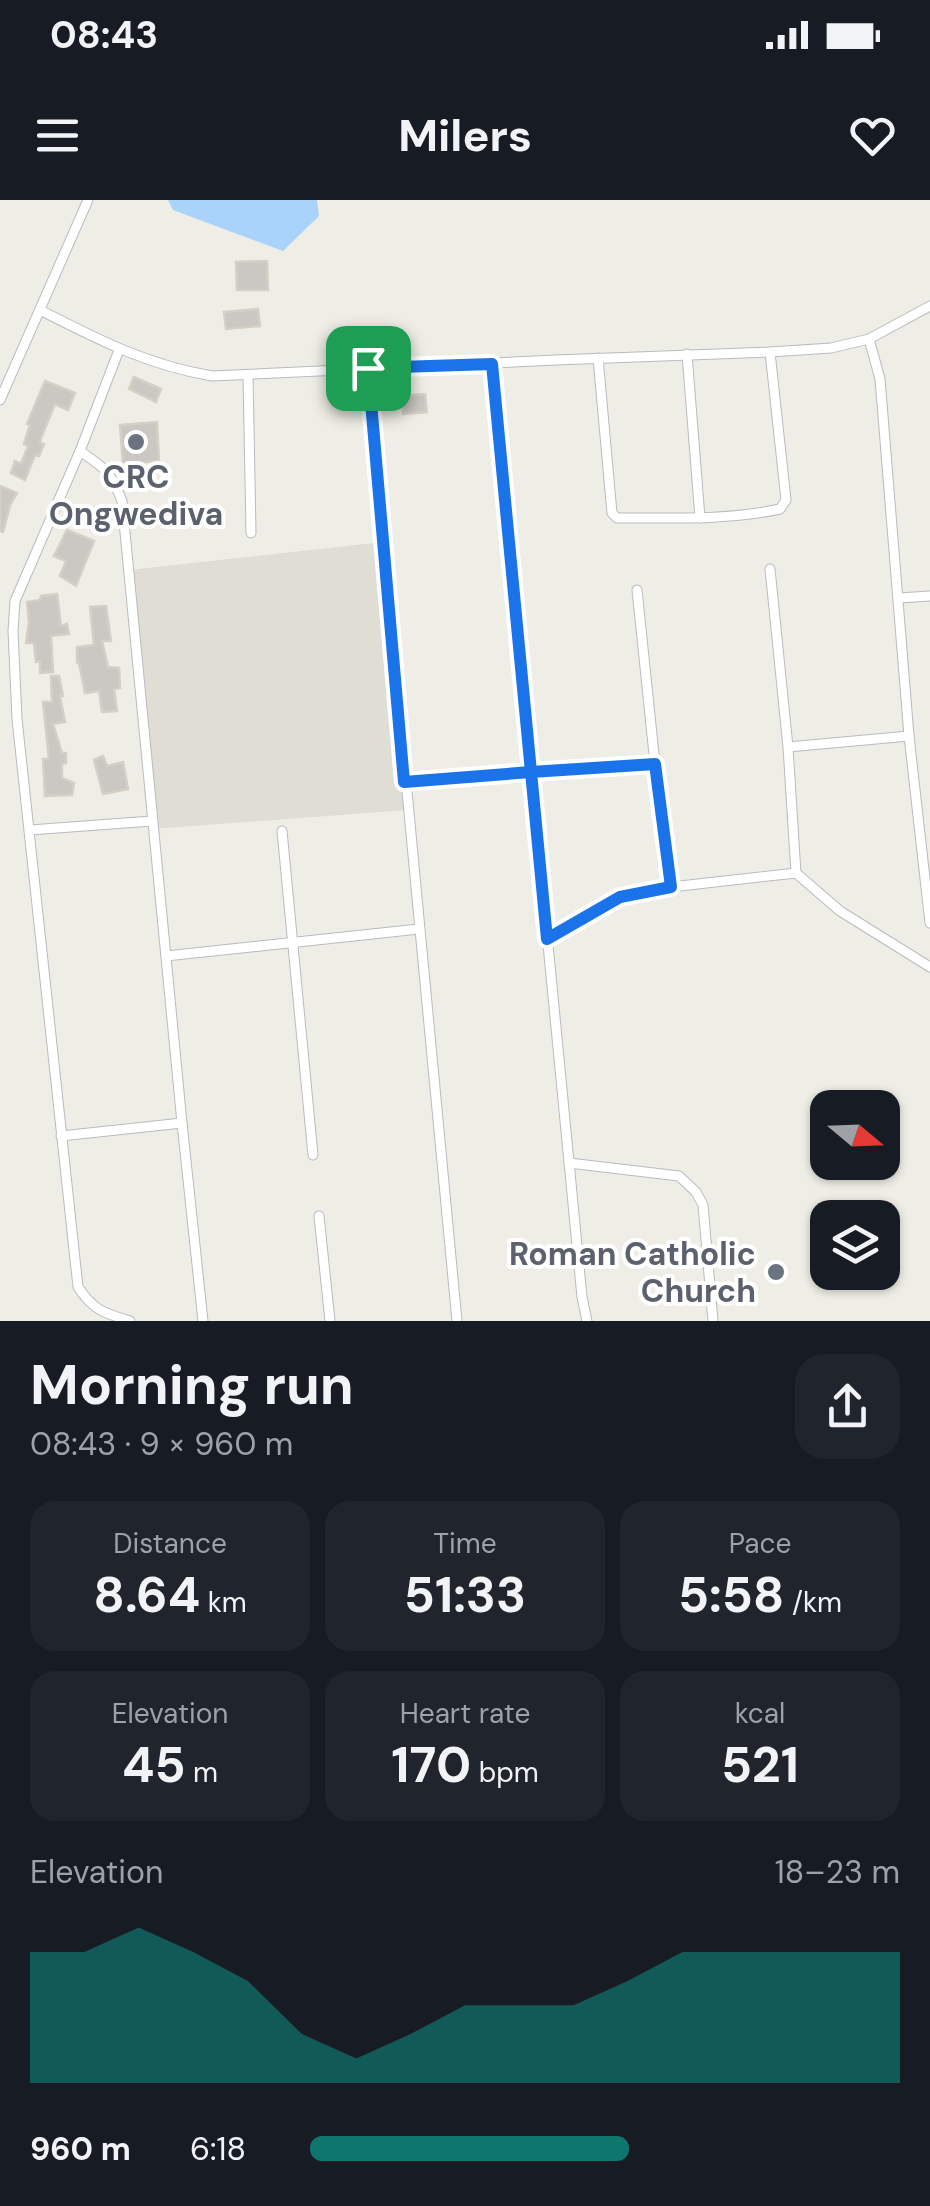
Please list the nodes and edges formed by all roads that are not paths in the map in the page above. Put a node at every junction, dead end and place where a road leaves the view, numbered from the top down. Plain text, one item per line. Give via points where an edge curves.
1 (88, 200) edge
2 (930, 306) edge
3 (40, 310) junction
4 (870, 339) junction
5 (119, 350) junction
6 (770, 352) junction
7 (687, 354) junction
8 (598, 358) junction
9 (492, 364) junction
10 (368, 368) junction
11 (248, 375) junction
12 (0, 400) edge
13 (80, 451) junction
14 (700, 518) junction
15 (251, 534) dead end
16 (770, 569) dead end
17 (637, 590) dead end
18 (930, 596) edge
19 (899, 598) junction
20 (910, 736) junction
21 (788, 748) junction
22 (655, 764) junction
23 (531, 772) junction
24 (404, 782) junction
25 (152, 821) junction
26 (30, 830) junction
27 (282, 831) dead end
28 (796, 873) junction
29 (671, 887) junction
30 (930, 922) edge
31 (419, 929) junction
32 (547, 939) junction
33 (293, 942) junction
34 (166, 956) junction
35 (930, 966) edge
36 (182, 1122) junction
37 (61, 1136) junction
38 (314, 1155) dead end
39 (569, 1163) junction
40 (318, 1216) dead end
41 (130, 1321) edge
42 (203, 1321) edge
43 (330, 1321) edge
44 (457, 1321) edge
45 (587, 1321) edge
46 (713, 1321) edge

1 - 3 street
2 - 4 street
3 - 5 street
3 - 12 street
4 - 6 street
4 - 19 street via 880,379
5 - 11 street via 175,370
5 - 13 street
6 - 7 street
6 - 14 street via 786,500 780,509
7 - 8 street
7 - 14 street
8 - 9 street
8 - 14 street via 612,513
9 - 10 street
9 - 23 street
10 - 11 street
10 - 24 street
11 - 15 street
13 - 25 street via 113,478 122,501
13 - 26 street via 15,601 17,719
16 - 21 street
17 - 22 street
18 - 19 street
19 - 20 street
20 - 21 street
20 - 30 street
21 - 28 street
22 - 23 street
22 - 29 street
23 - 24 street
23 - 32 street
24 - 31 street
25 - 26 street
25 - 34 street
26 - 37 street
27 - 33 street
28 - 29 street
28 - 35 street via 840,911
29 - 32 street via 620,897
31 - 33 street
31 - 44 street
32 - 39 street
33 - 34 street
33 - 38 street
34 - 36 street
36 - 37 street
36 - 42 street
37 - 41 street via 78,1286 90,1305
39 - 45 street
39 - 46 street via 680,1176 696,1192 703,1205
40 - 43 street

